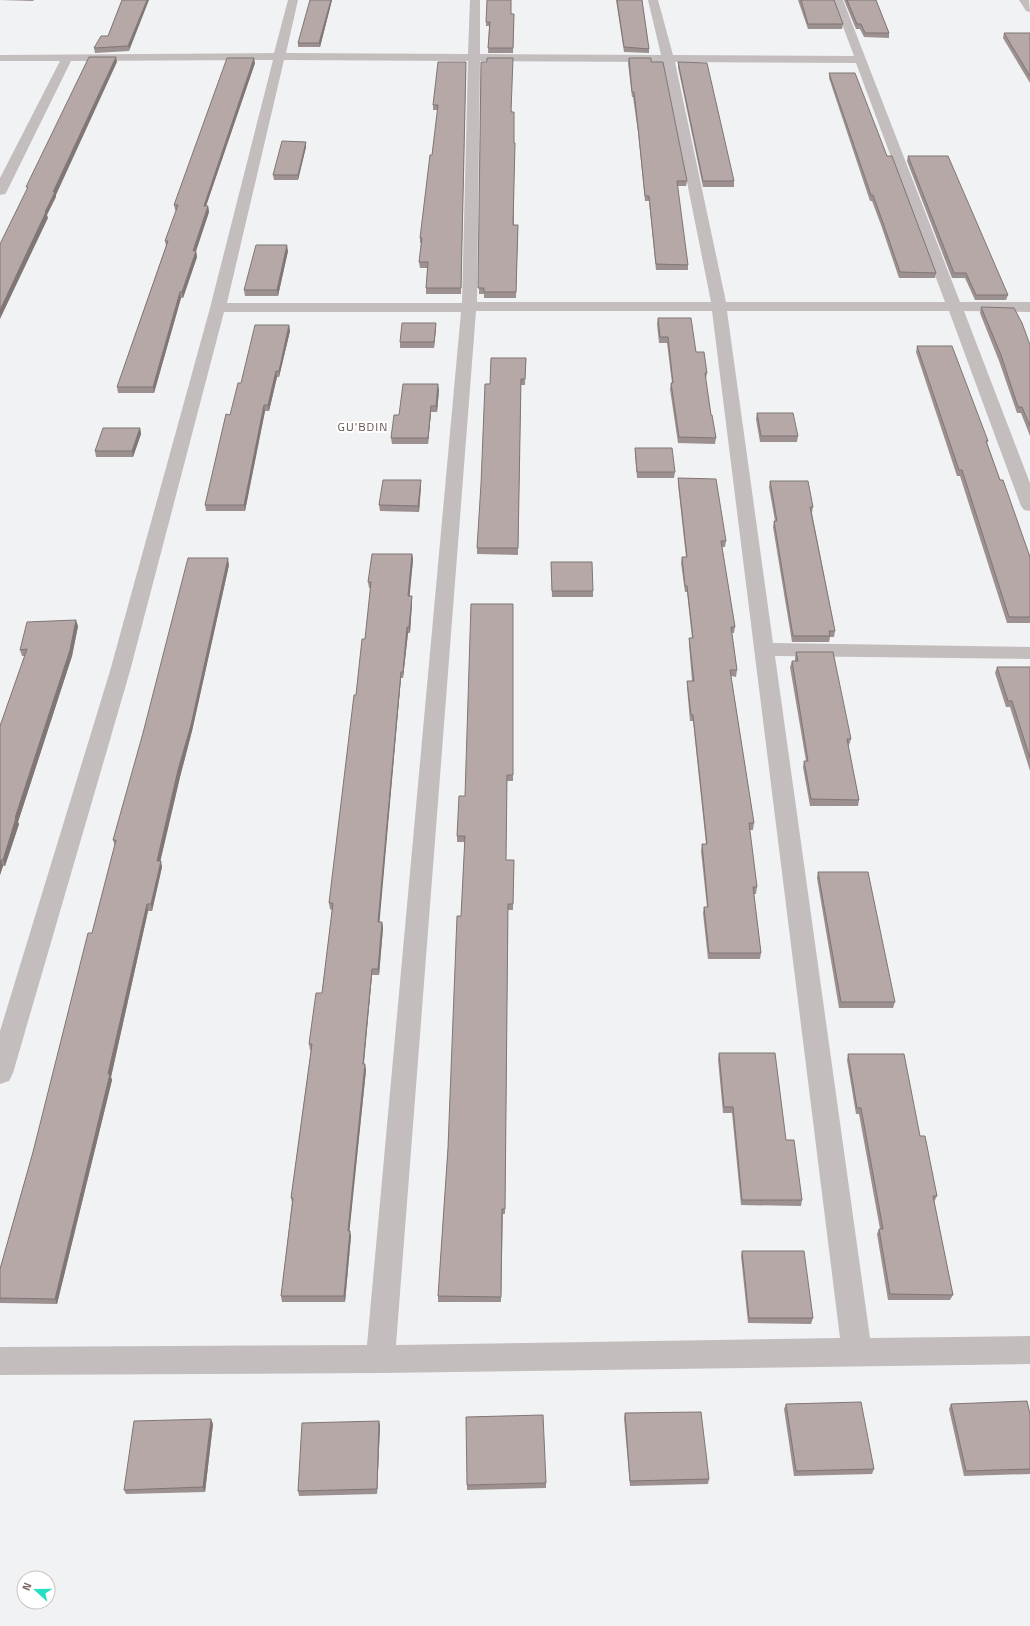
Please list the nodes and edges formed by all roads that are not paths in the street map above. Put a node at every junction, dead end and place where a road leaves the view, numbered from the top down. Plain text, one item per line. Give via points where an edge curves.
1 (293, 0) edge
2 (475, 0) edge
3 (653, 0) edge
4 (838, 0) edge
5 (1024, 0) edge
6 (1030, 9) edge
7 (278, 56) junction
8 (0, 58) edge
9 (68, 58) junction
10 (475, 58) junction
11 (668, 59) junction
12 (860, 60) junction
13 (0, 191) edge
14 (719, 306) junction
15 (955, 307) junction
16 (218, 308) junction
17 (469, 308) junction
18 (1030, 308) edge
19 (1030, 506) edge
20 (766, 649) junction
21 (1030, 653) edge
22 (0, 1073) edge
23 (1030, 1350) edge
24 (857, 1353) junction
25 (380, 1359) junction
26 (0, 1361) edge

1 - 7 street
2 - 10 street
3 - 11 street
4 - 12 street
5 - 6 street
7 - 9 street
7 - 10 street
7 - 16 street
8 - 9 street
9 - 13 street
10 - 11 street
10 - 17 street
11 - 12 street
11 - 14 street
12 - 15 street
14 - 15 street
14 - 17 street
14 - 20 street
15 - 18 street
15 - 19 street
16 - 17 street
16 - 22 street via 120,671
17 - 25 street
20 - 21 street
20 - 24 street
23 - 24 street
24 - 25 street
25 - 26 street

